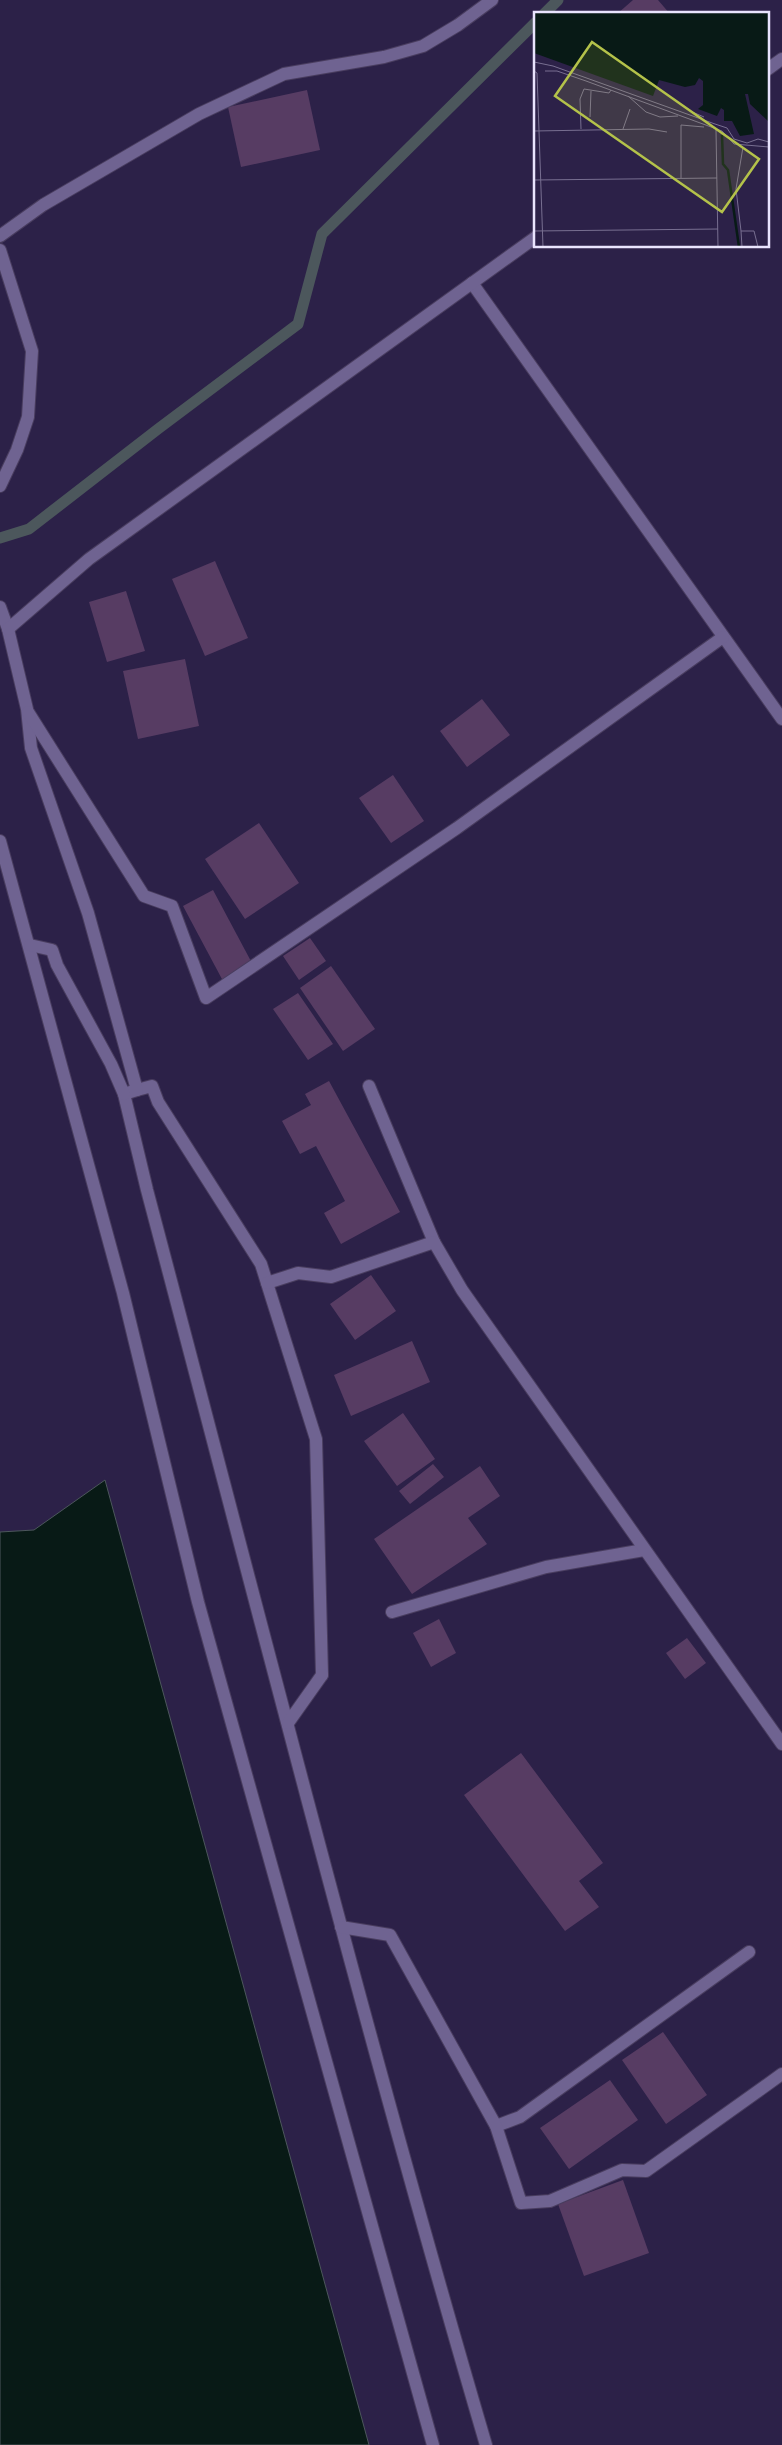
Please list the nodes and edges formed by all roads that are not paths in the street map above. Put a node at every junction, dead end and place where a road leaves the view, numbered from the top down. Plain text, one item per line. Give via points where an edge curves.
1 (492, 0) edge
2 (782, 59) edge
3 (770, 68) edge
4 (0, 236) edge
5 (534, 238) edge
6 (0, 250) edge
7 (472, 283) junction
8 (0, 486) edge
9 (0, 607) edge
10 (8, 629) junction
11 (722, 637) junction
12 (27, 709) junction
13 (782, 719) edge
14 (0, 841) edge
15 (30, 945) junction
16 (369, 1086) dead end
17 (137, 1090) junction
18 (124, 1094) junction
19 (434, 1242) junction
20 (267, 1283) junction
21 (644, 1550) junction
22 (392, 1612) dead end
23 (288, 1723) junction
24 (782, 1744) edge
25 (341, 1927) junction
26 (749, 1952) dead end
27 (782, 2074) edge
28 (496, 2126) junction
29 (433, 2445) edge
30 (486, 2445) edge

1 - 4 street via 423,46 384,58 284,74 199,114 43,205
2 - 3 street
5 - 7 street
6 - 8 street via 32,351 28,417
7 - 10 street via 89,559
7 - 11 street
9 - 10 street
10 - 12 street
11 - 12 street via 457,828 206,998 172,906 144,896
11 - 13 street
12 - 17 street via 31,748 88,913
14 - 15 street
15 - 18 street via 52,950
15 - 29 street via 123,1293 198,1602
16 - 19 street
17 - 18 street
17 - 20 street via 152,1086 158,1102 261,1264
18 - 23 street
19 - 20 street via 331,1277 298,1273
19 - 21 street via 462,1290
20 - 23 street via 316,1439 322,1675
21 - 22 street via 546,1567
21 - 24 street
23 - 25 street
25 - 28 street via 390,1935
25 - 30 street via 425,2237
26 - 28 street via 520,2117
27 - 28 street via 646,2172 622,2170 550,2201 521,2203

